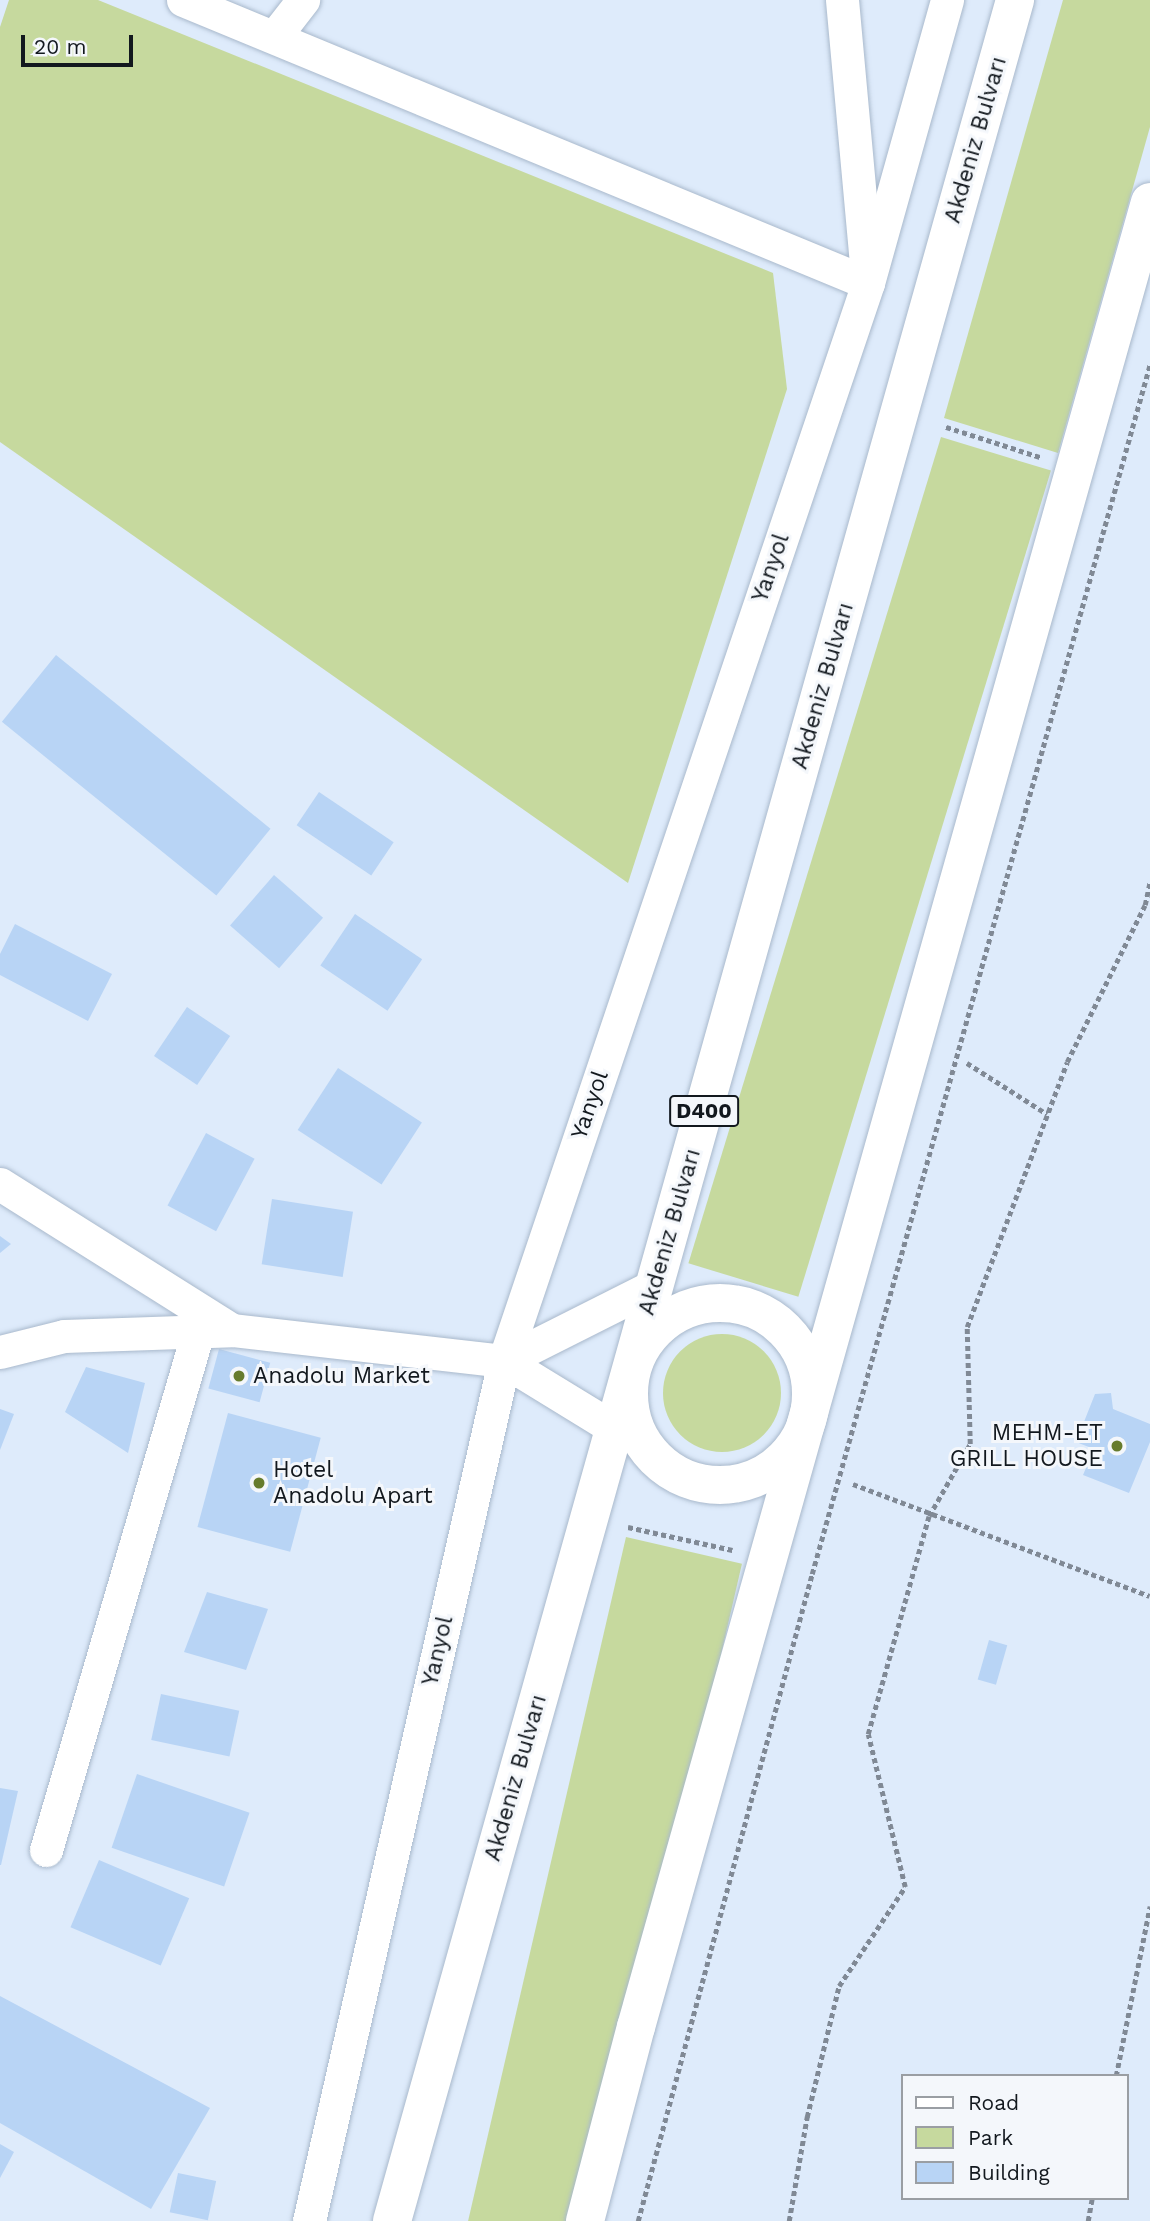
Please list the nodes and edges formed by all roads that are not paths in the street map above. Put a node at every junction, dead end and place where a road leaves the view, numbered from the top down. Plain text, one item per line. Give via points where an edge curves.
1 (183, 0) edge
2 (303, 0) edge
3 (842, 0) edge
4 (947, 0) edge
5 (1015, 0) edge
6 (275, 36) junction
7 (1150, 202) edge
8 (868, 283) junction
9 (0, 1184) edge
10 (655, 1285) junction
11 (232, 1330) junction
12 (198, 1332) junction
13 (0, 1352) edge
14 (504, 1361) junction
15 (630, 1375) junction
16 (810, 1414) junction
17 (615, 1429) junction
18 (46, 1850) dead end
19 (309, 2221) edge
20 (393, 2221) edge
21 (585, 2221) edge

1 - 6 street
2 - 6 street
3 - 8 street, Yanyol
4 - 8 street
5 - 10 highway, Akdeniz Bulvarı / D400
6 - 8 street
7 - 16 highway
8 - 14 street, Yanyol
9 - 11 street
10 - 14 street
10 - 15 highway, Akdeniz Bulvarı / D400
11 - 12 street
11 - 14 street
12 - 13 street via 64,1336
12 - 18 street
14 - 17 street
14 - 19 street, Yanyol
15 - 16 highway via 629,1407 639,1437 658,1462 685,1479 716,1486 748,1481 766,1472 797,1443
15 - 16 highway via 640,1348 659,1325 701,1305 739,1304 781,1327 804,1357 811,1385
15 - 17 highway, Akdeniz Bulvarı / D400
16 - 21 highway
17 - 20 highway, Akdeniz Bulvarı / D400

